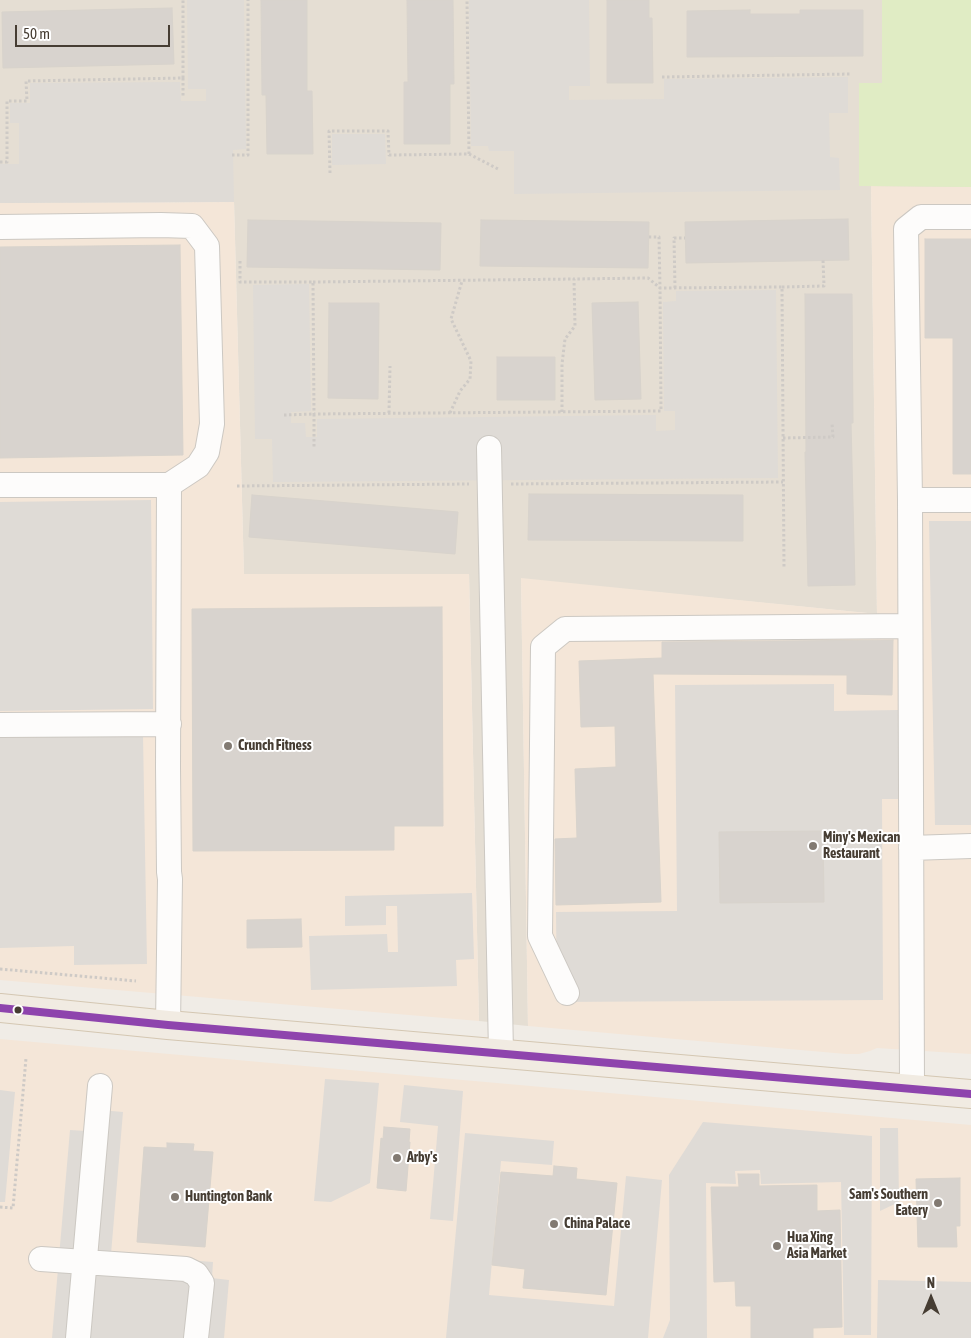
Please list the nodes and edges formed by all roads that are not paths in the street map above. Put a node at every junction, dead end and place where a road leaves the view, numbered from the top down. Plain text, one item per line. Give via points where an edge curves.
1 (971, 217) edge
2 (0, 227) edge
3 (489, 448) dead end
4 (0, 485) edge
5 (169, 485) junction
6 (910, 500) junction
7 (971, 500) edge
8 (910, 626) junction
9 (169, 724) junction
10 (0, 725) edge
11 (971, 846) edge
12 (911, 848) junction
13 (567, 993) dead end
14 (0, 1008) edge
15 (168, 1025) junction
16 (500, 1054) junction
17 (100, 1086) dead end
18 (912, 1089) junction
19 (971, 1094) edge
20 (41, 1259) dead end
21 (84, 1261) junction
22 (78, 1338) edge
23 (196, 1338) edge

1 - 6 lane via 921,217 906,229
2 - 5 lane via 192,226 207,246 212,424 207,452 198,466
3 - 16 lane
4 - 5 lane
5 - 9 lane
6 - 7 lane
6 - 8 lane
8 - 12 lane
8 - 13 lane via 565,629 544,647 540,936
9 - 10 lane
9 - 15 lane
11 - 12 lane
12 - 18 lane
14 - 15 main road
15 - 16 main road
16 - 18 main road
17 - 21 lane
18 - 19 main road
20 - 21 lane
21 - 22 lane
21 - 23 lane via 186,1269 196,1274 202,1283

